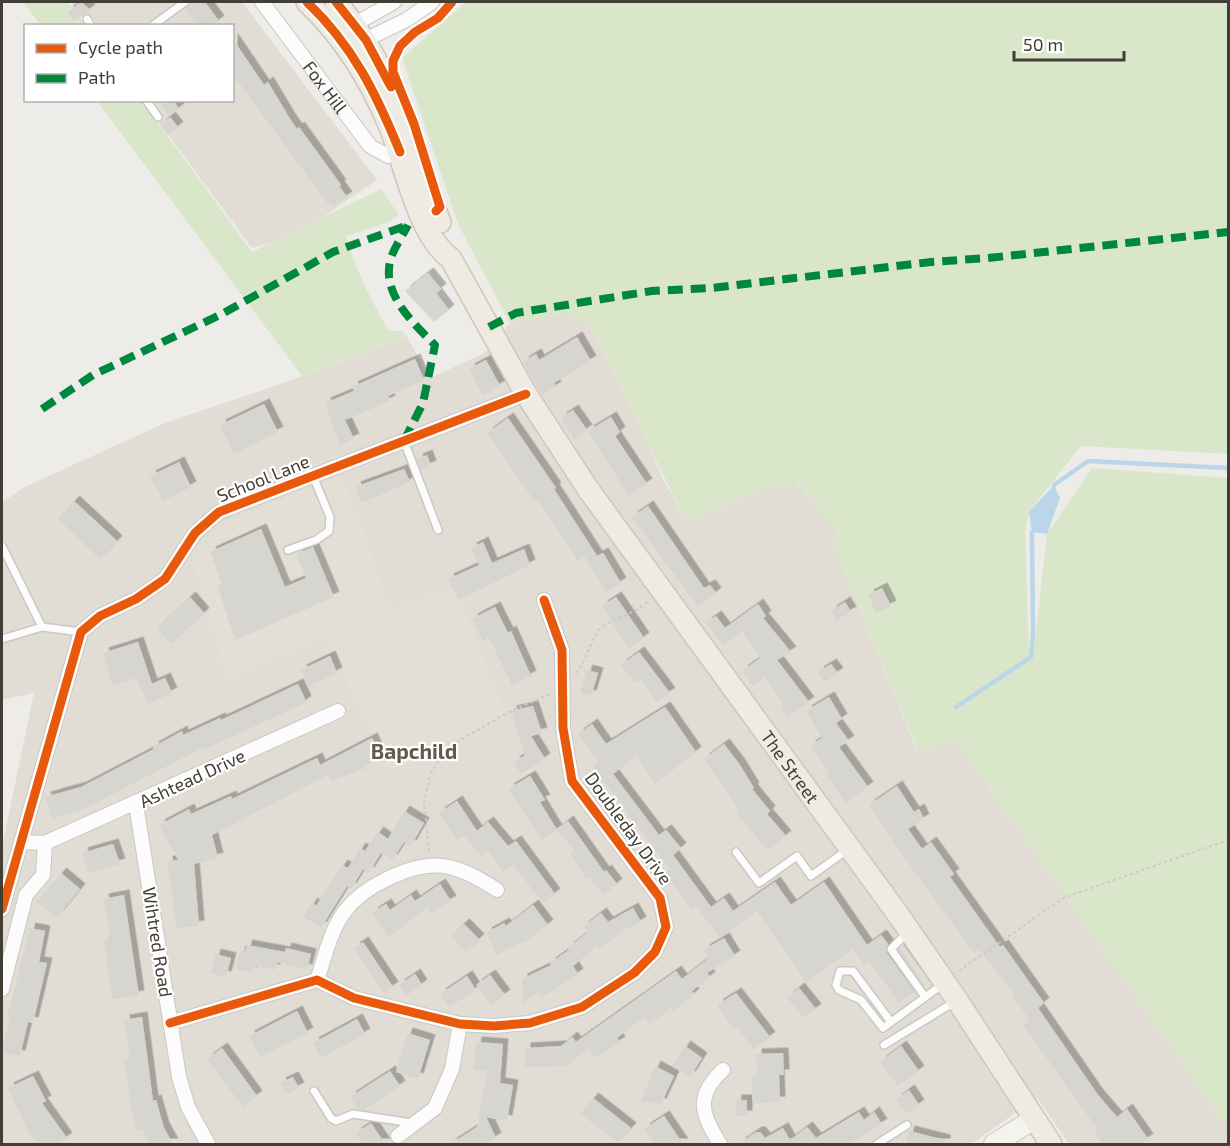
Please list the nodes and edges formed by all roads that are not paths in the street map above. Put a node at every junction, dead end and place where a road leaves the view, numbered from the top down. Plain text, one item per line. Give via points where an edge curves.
1 (185, 2) edge
2 (262, 2) edge
3 (307, 2) edge
4 (336, 2) edge
5 (394, 2) edge
6 (432, 2) edge
7 (155, 24) edge
8 (352, 36) junction
9 (147, 102) edge
10 (158, 117) dead end
11 (405, 146) junction
12 (526, 394) junction
13 (404, 441) junction
14 (314, 476) junction
15 (438, 530) dead end
16 (2, 546) edge
17 (288, 550) dead end
18 (544, 600) dead end
19 (42, 627) junction
20 (81, 632) junction
21 (2, 639) edge
22 (338, 711) dead end
23 (136, 804) junction
24 (21, 842) junction
25 (45, 843) junction
26 (849, 848) junction
27 (736, 852) dead end
28 (496, 890) dead end
29 (2, 909) edge
30 (909, 931) junction
31 (318, 980) junction
32 (945, 982) junction
33 (2, 989) edge
34 (925, 997) junction
35 (957, 1000) junction
36 (891, 1022) junction
37 (170, 1023) junction
38 (460, 1024) junction
39 (884, 1046) dead end
40 (723, 1070) dead end
41 (314, 1091) dead end
42 (1034, 1119) junction
43 (414, 1123) junction
44 (907, 1125) dead end
45 (401, 1140) edge
46 (1002, 1142) edge
47 (208, 1144) edge
48 (720, 1144) edge
49 (877, 1144) edge
50 (1051, 1144) edge

1 - 7 lane
2 - 11 street, Fox Hill via 370,146 388,156
3 - 8 main road, Fox Hill
4 - 8 main road, Fox Hill
5 - 8 street
6 - 8 street via 408,19
8 - 11 main road, Fox Hill via 383,111
9 - 10 lane
11 - 12 main road, Fox Hill via 420,211 451,246 451,259
12 - 13 street, School Lane
12 - 26 main road, The Street via 658,588
13 - 14 street, School Lane
13 - 15 lane
14 - 17 lane via 330,517 329,531
14 - 20 street, School Lane via 219,512 195,533 165,579 136,599 100,616
16 - 19 lane
18 - 38 street, Doubleday Drive via 562,650 563,728 572,781 660,898 666,927 655,952 634,973 582,1007 530,1023
19 - 20 lane
19 - 21 lane
20 - 24 street
22 - 23 street, Ashtead Drive
23 - 25 street, Ashtead Drive
23 - 37 street, Wihtred Road
24 - 25 street, Ashtead Drive
24 - 29 street
25 - 33 street via 43,875 26,895
26 - 27 lane via 811,876 797,856 759,883
26 - 30 main road, The Street
28 - 31 street via 462,869 434,863 406,869 370,888 346,910 333,932
30 - 32 main road, The Street
30 - 34 lane via 891,949
31 - 37 street
31 - 38 street, Doubleday Drive via 354,998
32 - 34 lane
32 - 35 main road, The Street
34 - 36 lane
35 - 39 lane
35 - 42 main road, The Street
36 - 36 lane via 883,1028 861,1000 839,990 836,985 840,971 853,971
37 - 47 street, Wihtred Road via 188,1107
38 - 43 street via 452,1069 435,1108
40 - 48 street via 705,1091 703,1106
41 - 43 lane via 336,1121 353,1114
42 - 46 street
42 - 50 main road, The Street
43 - 45 street
44 - 49 lane

